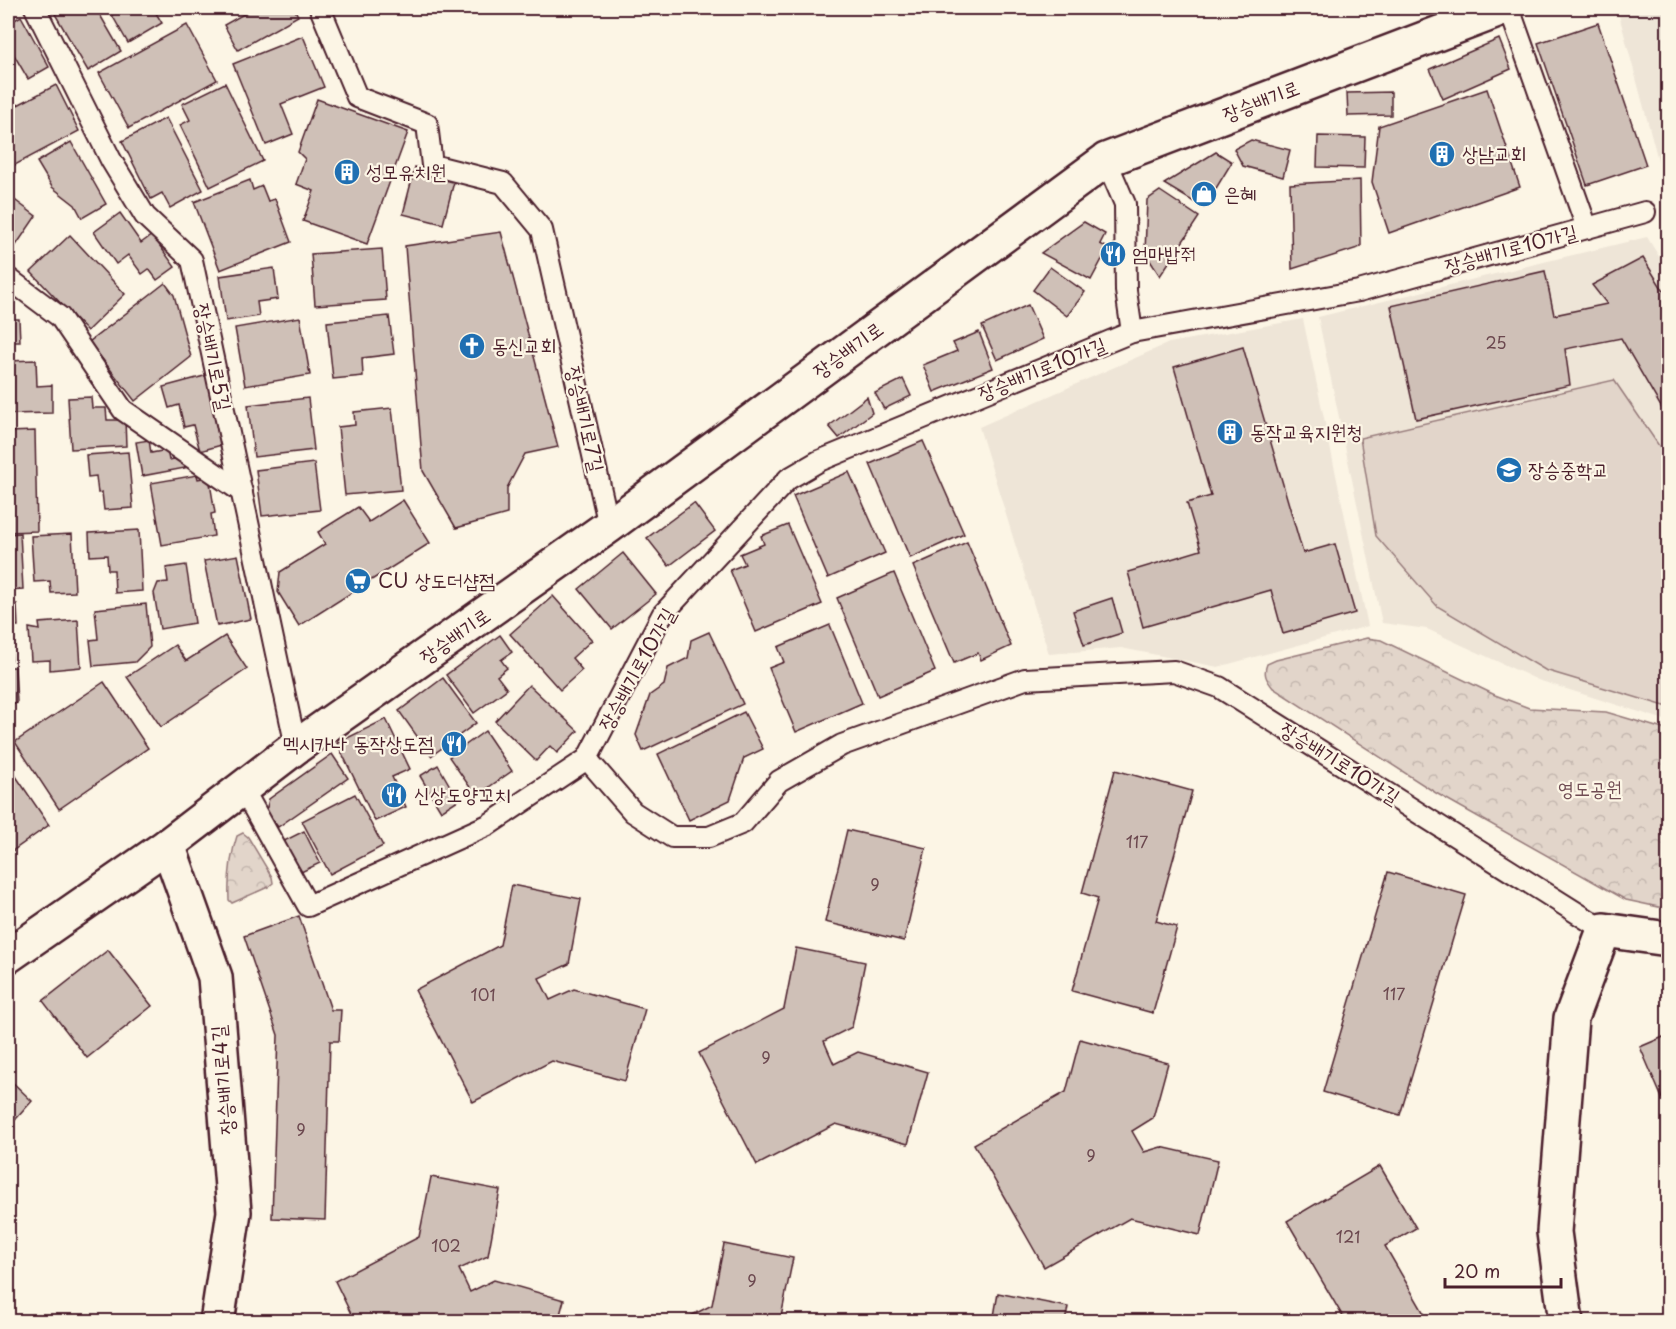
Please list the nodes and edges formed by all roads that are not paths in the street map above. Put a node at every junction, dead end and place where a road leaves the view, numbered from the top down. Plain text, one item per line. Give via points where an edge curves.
1 (35, 8) edge
2 (320, 8) edge
3 (1507, 8) edge
4 (1107, 160) junction
5 (1645, 212) dead end
6 (1587, 228) junction
7 (8, 278) edge
8 (1132, 332) junction
9 (242, 492) junction
10 (609, 526) junction
11 (296, 747) junction
12 (587, 759) junction
13 (243, 789) junction
14 (168, 845) junction
15 (1604, 930) junction
16 (1668, 939) edge
17 (8, 956) edge
18 (217, 1322) edge
19 (1566, 1322) edge

1 - 9 lane, 장승배기로5길 via 111,160 145,216 192,260
2 - 10 lane, 장승배기로7길 via 357,98 427,124 432,165 503,183 542,230
3 - 4 main road, 장승배기로
3 - 6 lane
4 - 8 lane via 1125,204 1126,291
4 - 10 main road, 장승배기로
5 - 6 lane, 장승배기로10가길
6 - 8 lane, 장승배기로10가길 via 1359,291
7 - 9 lane via 60,317 123,411
8 - 12 lane, 장승배기로10가길 via 819,461 788,479 662,615
9 - 11 lane, 장승배기로5길
10 - 11 main road, 장승배기로
11 - 13 main road, 장승배기로
12 - 13 lane, 장승배기로10가길 via 488,825 308,906
12 - 15 lane, 장승배기로10가길 via 633,812 672,837 710,837 743,823 779,781 842,745 1025,679 1174,671 1219,687
13 - 14 main road, 장승배기로
14 - 17 main road, 장승배기로
14 - 18 main road, 장승배기로4길 via 215,977 234,1212
15 - 16 main road
15 - 19 main road via 1571,1018 1554,1232

